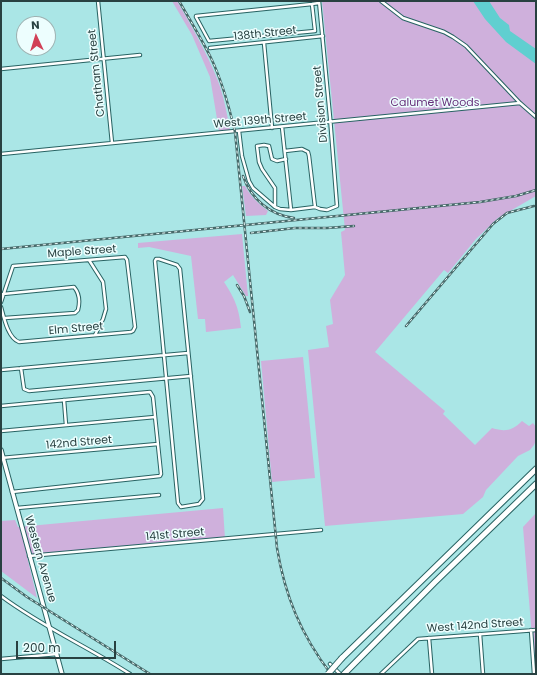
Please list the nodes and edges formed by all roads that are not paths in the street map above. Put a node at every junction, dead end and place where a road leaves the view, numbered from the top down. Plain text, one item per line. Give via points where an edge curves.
1 (98, 1) edge
2 (380, 1) edge
3 (319, 2) edge
4 (312, 4) junction
5 (323, 36) junction
6 (264, 43) junction
7 (210, 48) dead end
8 (140, 55) dead end
9 (104, 59) junction
10 (1, 69) edge
11 (520, 104) junction
12 (536, 117) edge
13 (331, 122) junction
14 (282, 127) junction
15 (272, 128) junction
16 (239, 131) junction
17 (112, 143) junction
18 (285, 151) junction
19 (1, 154) edge
20 (286, 159) junction
21 (275, 207) junction
22 (315, 207) junction
23 (291, 210) junction
24 (89, 260) junction
25 (3, 294) junction
26 (1, 302) edge
27 (1, 309) edge
28 (5, 318) junction
29 (134, 331) joint
30 (94, 335) junction
31 (188, 353) junction
32 (164, 355) junction
33 (21, 368) junction
34 (1, 370) edge
35 (191, 376) junction
36 (166, 378) junction
37 (64, 400) junction
38 (1, 406) edge
39 (155, 417) junction
40 (66, 425) junction
41 (1, 431) edge
42 (158, 444) junction
43 (1, 450) edge
44 (2, 458) edge
45 (536, 469) edge
46 (536, 484) edge
47 (12, 492) junction
48 (159, 495) dead end
49 (17, 508) junction
50 (321, 530) dead end
51 (30, 556) junction
52 (1, 596) edge
53 (50, 628) junction
54 (531, 630) junction
55 (536, 630) edge
56 (480, 634) junction
57 (429, 638) junction
58 (57, 654) junction
59 (1, 659) edge
60 (330, 664) dead end
61 (62, 674) edge
62 (128, 674) edge
63 (328, 674) edge
64 (340, 674) edge
65 (344, 674) edge
66 (381, 674) edge
67 (432, 674) edge
68 (483, 674) edge
69 (534, 674) edge

1 - 9 street, Chatham Street
2 - 11 street via 403,18 444,32 466,46
3 - 4 street
3 - 5 street, Division Street
4 - 4 street via 315,31 209,41 196,17
5 - 6 street, 138th Street
5 - 13 street, Division Street
6 - 7 street, 138th Street
6 - 15 street
8 - 9 street
9 - 10 street
9 - 17 street, Chatham Street
11 - 12 street
11 - 13 street, West 139th Street
13 - 14 street, West 139th Street
13 - 22 street, Division Street via 337,206 327,210
14 - 15 street, West 139th Street
14 - 18 street
15 - 16 street, West 139th Street
16 - 17 street, West 139th Street
16 - 21 street via 249,182
17 - 19 street, West 139th Street
18 - 20 street
18 - 22 street via 302,149 308,152
20 - 21 street via 272,159 269,146 257,146 262,169 275,188
20 - 23 street
21 - 23 street
22 - 23 street
24 - 25 street, Maple Street via 13,266
24 - 29 street, Maple Street via 125,257 127,260
24 - 30 street via 103,282 106,309
25 - 26 street
25 - 28 street via 74,287 80,304 75,313
27 - 28 street
28 - 30 street, Elm Street via 13,339 19,342
29 - 30 street, Elm Street
31 - 32 street
31 - 32 street via 180,269 177,265 159,258 155,261
31 - 35 street
32 - 33 street
32 - 36 street
33 - 34 street
33 - 36 street via 24,389 29,391
35 - 36 street
35 - 36 street via 203,498 199,504 181,507 178,503
37 - 38 street
37 - 39 street via 150,392
37 - 40 street
39 - 40 street
39 - 42 street
40 - 41 street
42 - 44 street, 142nd Street
42 - 47 street via 161,474 158,477
43 - 44 main road, Western Avenue
44 - 47 main road, Western Avenue
45 - 63 highway, bridge
46 - 65 highway
47 - 49 main road, Western Avenue
48 - 49 street
49 - 51 main road, Western Avenue
50 - 51 street, 141st Street
51 - 53 main road, Western Avenue
52 - 53 street
53 - 58 main road, Western Avenue
53 - 62 street
54 - 55 street, West 142nd Street
54 - 56 street, West 142nd Street
54 - 69 street
56 - 57 street, West 142nd Street
56 - 68 street
57 - 66 street, West 142nd Street via 418,639
57 - 67 street
58 - 59 street
58 - 61 main road, Western Avenue
60 - 64 street

